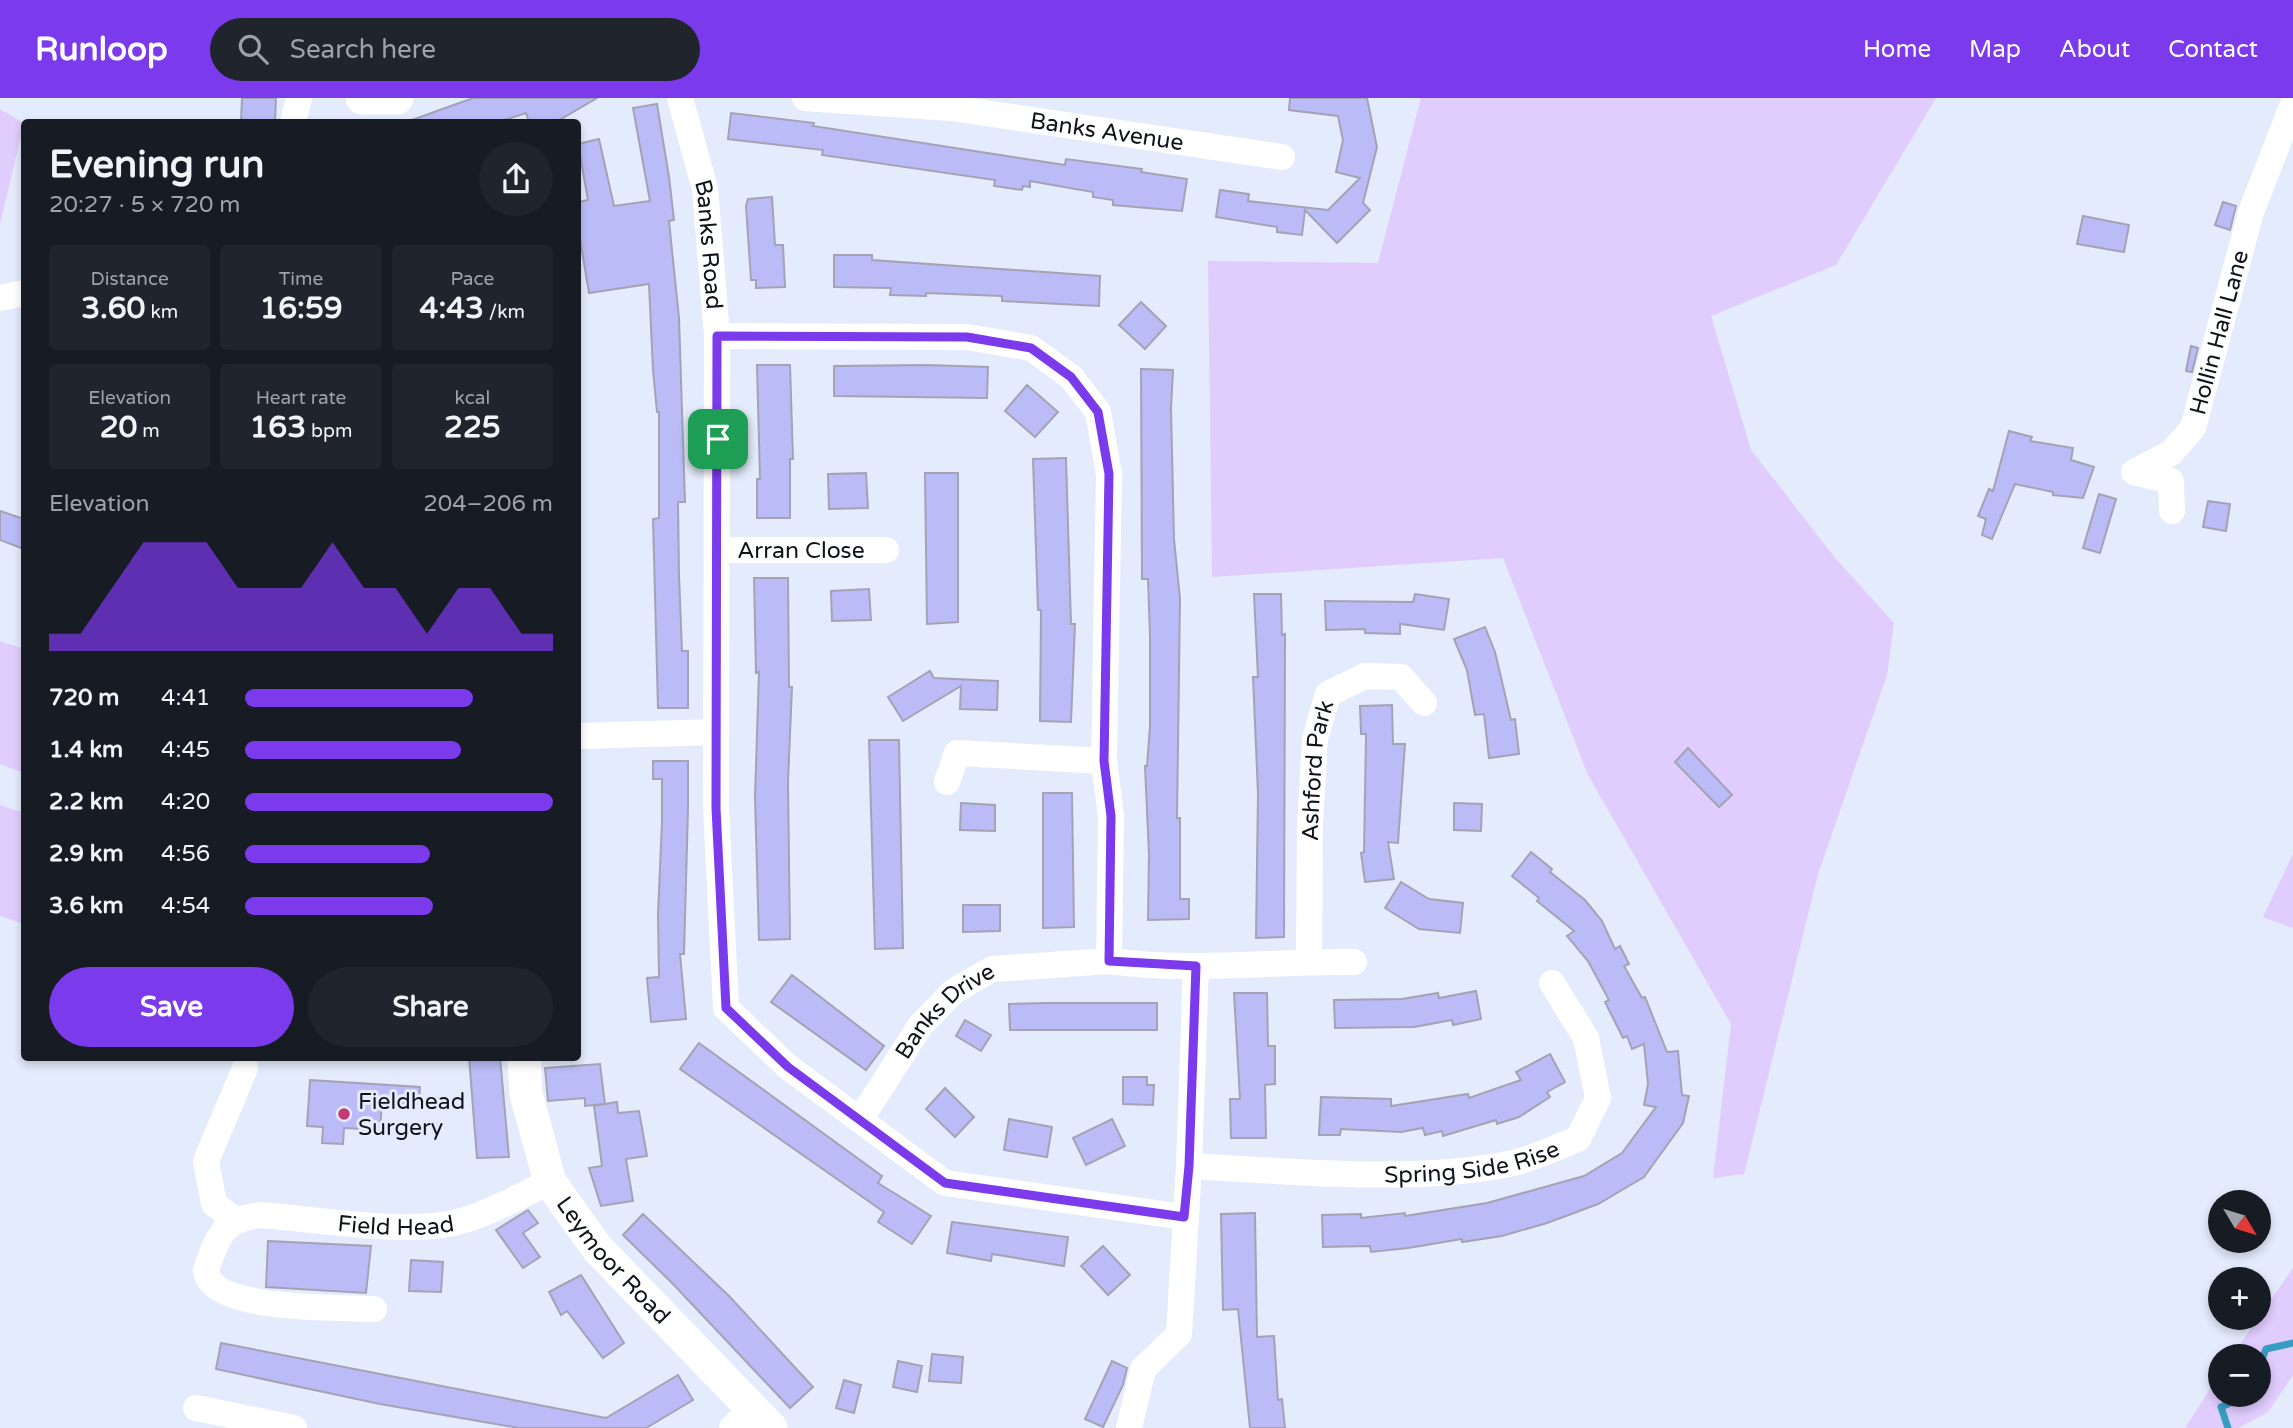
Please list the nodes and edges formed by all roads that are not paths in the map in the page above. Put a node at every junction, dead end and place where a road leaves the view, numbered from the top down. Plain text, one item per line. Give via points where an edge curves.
1 (299, 98) edge
2 (397, 98) edge
3 (680, 98) edge
4 (805, 98) edge
5 (2293, 104) edge
6 (364, 107) edge
7 (294, 119) edge
8 (1282, 157) dead end
9 (21, 294) edge
10 (0, 298) edge
11 (717, 336) junction
12 (2172, 511) dead end
13 (717, 550) junction
14 (887, 550) dead end
15 (1424, 703) dead end
16 (716, 733) junction
17 (581, 736) edge
18 (1104, 761) junction
19 (947, 782) dead end
20 (1309, 961) junction
21 (1122, 962) junction
22 (1354, 962) dead end
23 (1196, 966) junction
24 (1552, 984) dead end
25 (524, 1061) edge
26 (245, 1068) dead end
27 (860, 1120) junction
28 (1189, 1166) junction
29 (550, 1182) junction
30 (1184, 1217) junction
31 (235, 1220) junction
32 (374, 1309) dead end
33 (196, 1408) dead end
34 (752, 1421) edge
35 (294, 1428) edge
36 (1129, 1428) edge

1 - 7 street
2 - 6 street
3 - 11 street, Banks Road via 705,189
4 - 8 street, Banks Avenue via 951,108
5 - 12 street, Hollin Hall Lane via 2251,212 2193,428 2171,453 2134,472 2171,481
9 - 10 street
11 - 13 street, Banks Road
11 - 18 street via 967,337 1031,348 1071,377 1098,412 1109,474
13 - 14 street, Arran Close
13 - 16 street, Banks Road
15 - 20 street, Ashford Park via 1401,677 1365,676 1328,694 1315,739
16 - 17 street
16 - 27 street, Banks Road via 726,1008 788,1067
18 - 19 street via 954,744
18 - 21 street
20 - 22 street
20 - 23 street
21 - 23 street
21 - 27 street, Banks Drive via 992,969 954,991 920,1026
23 - 28 street
24 - 28 street, Spring Side Rise via 1586,1038 1598,1098 1578,1139 1516,1163 1457,1172 1312,1173
25 - 29 street, Leymoor Road via 526,1094
26 - 31 street via 206,1161 214,1204
27 - 30 street, Banks Road via 945,1183
28 - 30 street
29 - 31 street, Field Head via 480,1214 440,1225 261,1215
29 - 34 street, Leymoor Road via 597,1248
30 - 36 street via 1179,1334 1143,1369
31 - 32 street via 224,1229 206,1270 214,1287 276,1304
33 - 35 street

